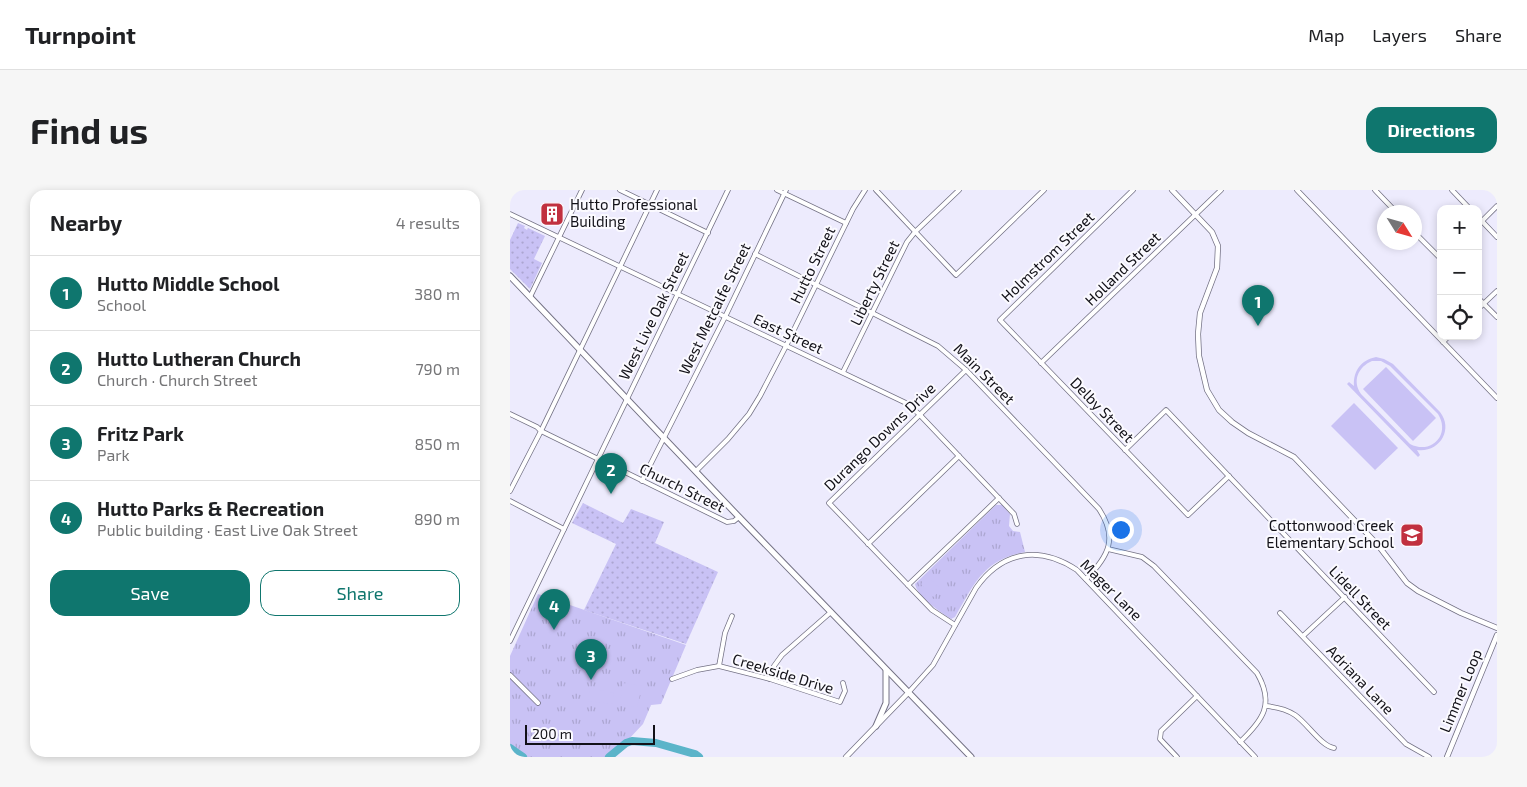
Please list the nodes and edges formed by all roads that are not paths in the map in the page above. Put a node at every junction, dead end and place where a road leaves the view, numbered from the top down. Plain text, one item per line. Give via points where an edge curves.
1 (582, 190) edge
2 (620, 190) edge
3 (657, 190) edge
4 (728, 190) edge
5 (776, 190) edge
6 (865, 190) edge
7 (876, 190) edge
8 (959, 190) edge
9 (1044, 190) edge
10 (1134, 190) edge
11 (1172, 190) edge
12 (1221, 190) edge
13 (1298, 190) edge
14 (1374, 190) edge
15 (1452, 190) edge
16 (785, 192) edge
17 (650, 204) junction
18 (1389, 205) edge
19 (1466, 205) edge
20 (1497, 206) edge
21 (510, 214) edge
22 (1196, 214) junction
23 (1482, 217) edge
24 (1482, 221) edge
25 (846, 223) junction
26 (708, 232) junction
27 (915, 232) junction
28 (1497, 236) edge
29 (559, 238) junction
30 (1422, 240) edge
31 (755, 254) junction
32 (1437, 255) edge
33 (620, 266) junction
34 (511, 278) edge
35 (816, 284) junction
36 (1497, 291) edge
37 (678, 294) junction
38 (530, 297) junction
39 (1484, 303) joint
40 (873, 313) junction
41 (725, 316) junction
42 (1497, 317) edge
43 (1000, 320) joint
44 (1443, 342) joint
45 (786, 346) junction
46 (580, 349) junction
47 (1041, 363) junction
48 (966, 370) junction
49 (843, 372) junction
50 (627, 398) junction
51 (1497, 398) edge
52 (510, 414) edge
53 (919, 414) junction
54 (540, 431) junction
55 (664, 437) junction
56 (1125, 450) junction
57 (960, 456) junction
58 (597, 460) junction
59 (696, 471) junction
60 (1229, 476) junction
61 (642, 481) junction
62 (510, 491) edge
63 (999, 498) junction
64 (510, 501) edge
65 (739, 517) junction
66 (1017, 524) dead end
67 (564, 529) junction
68 (868, 544) junction
69 (1108, 549) junction
70 (1086, 579) junction
71 (908, 585) junction
72 (1345, 598) junction
73 (831, 612) junction
74 (1280, 613) dead end
75 (732, 616) dead end
76 (955, 625) junction
77 (1497, 628) edge
78 (1497, 635) edge
79 (1303, 636) junction
80 (510, 640) edge
81 (719, 666) junction
82 (886, 669) junction
83 (510, 675) edge
84 (672, 679) dead end
85 (770, 680) junction
86 (843, 683) dead end
87 (1434, 692) dead end
88 (908, 693) junction
89 (1197, 696) junction
90 (538, 703) dead end
91 (1266, 706) junction
92 (876, 726) junction
93 (1240, 742) junction
94 (1334, 748) dead end
95 (846, 757) edge
96 (971, 757) edge
97 (1177, 757) edge
98 (1255, 757) edge
99 (1429, 757) edge
100 (1447, 757) edge

1 - 29 street
2 - 17 street
3 - 17 street
4 - 26 street, West Live Oak Street
5 - 16 street
6 - 25 street, Hutto Street
7 - 27 street
8 - 27 street, Liberty Street
9 - 27 street via 956,275
10 - 43 street, Holmstrom Street
11 - 22 street
12 - 22 street, Holland Street
13 - 44 street
14 - 18 street
15 - 19 street
16 - 25 street
16 - 31 street, West Metcalfe Street
17 - 26 street
17 - 33 street
20 - 23 street
21 - 29 street, East Street
22 - 47 street, Holland Street
22 - 77 street via 1212,232 1218,246 1217,268 1200,313 1198,334 1199,356 1207,390 1219,410 1248,433 1294,457 1377,544 1407,583 1461,613
24 - 28 street
25 - 35 street, Hutto Street
26 - 37 street, West Live Oak Street
27 - 40 street, Liberty Street via 901,252
29 - 33 street, East Street
29 - 38 street
30 - 32 street
31 - 35 street, Main Street
31 - 41 street, West Metcalfe Street
33 - 37 street, East Street
33 - 46 street
34 - 38 main road
35 - 40 street, Main Street
35 - 45 street, Hutto Street
36 - 39 street
37 - 41 street, East Street
37 - 50 street, West Live Oak Street
38 - 46 main road
39 - 42 street
40 - 48 street, Main Street via 938,346
40 - 49 street, Liberty Street
41 - 45 street, East Street
41 - 55 street, West Metcalfe Street
43 - 47 street, Delby Street
44 - 51 street
45 - 49 street, East Street
45 - 59 street, Hutto Street via 749,414
46 - 50 main road
46 - 54 street
47 - 56 street, Delby Street
48 - 53 street, Durango Downs Drive
48 - 69 street, Main Street via 1099,509 1108,523
49 - 53 street, East Street via 900,400
50 - 55 main road
50 - 58 street, West Live Oak Street
52 - 54 street, Church Street
53 - 57 street, East Street
53 - 68 street, Durango Downs Drive via 829,503
54 - 58 street, Church Street
54 - 62 street
55 - 59 main road
55 - 61 street, West Metcalfe Street
56 - 60 street, Lidell Street via 1166,410
56 - 60 street, Delby Street via 1188,516
57 - 63 street, East Street
57 - 68 street
58 - 61 street, Church Street
58 - 67 street, West Live Oak Street
59 - 65 main road
60 - 72 street, Lidell Street
61 - 65 street, Church Street via 726,522
63 - 66 street, East Street via 1014,514
63 - 71 street
64 - 67 street
65 - 73 main road
67 - 80 street, West Live Oak Street
68 - 71 street, Durango Downs Drive
69 - 70 street
69 - 91 street via 1142,557 1164,576 1257,674 1264,687
70 - 76 street, Mager Lane via 1057,559 1032,555 1015,557 983,577
70 - 89 street, Mager Lane
71 - 76 street, Durango Downs Drive via 938,615
72 - 79 street
72 - 87 street, Lidell Street
73 - 82 main road
73 - 85 street via 782,656 774,666
74 - 79 street, Adriana Lane
75 - 81 street
76 - 88 street, Mager Lane via 928,672
78 - 100 street, Limmer Loop
79 - 99 street, Adriana Lane via 1406,744
81 - 84 street, Creekside Drive
81 - 85 street, Creekside Drive
82 - 88 main road
82 - 92 main road via 886,703
83 - 90 street
85 - 86 street, Creekside Drive via 840,702
88 - 92 street, Mager Lane
88 - 96 main road
89 - 93 street, Mager Lane
89 - 97 street via 1161,731 1160,739
91 - 93 street via 1256,726
91 - 94 street via 1294,714 1326,745
92 - 95 street, Mager Lane
93 - 98 street, Mager Lane

